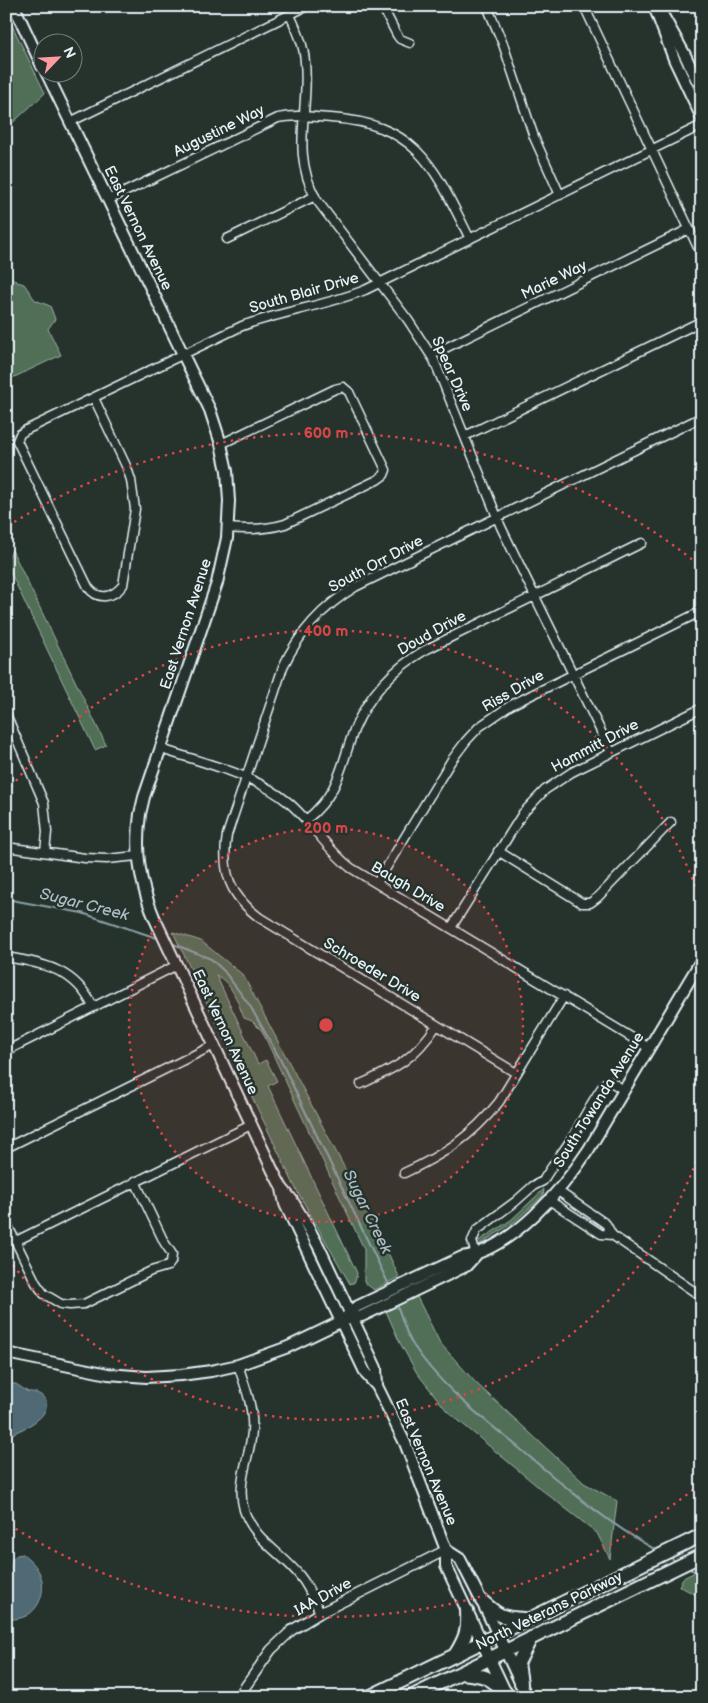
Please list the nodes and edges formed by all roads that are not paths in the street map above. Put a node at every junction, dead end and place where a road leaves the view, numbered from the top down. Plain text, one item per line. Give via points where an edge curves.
1 (14, 6) edge
2 (307, 6) edge
3 (382, 6) edge
4 (487, 6) edge
5 (584, 6) edge
6 (656, 6) edge
7 (290, 15) junction
8 (410, 43) dead end
9 (32, 45) edge
10 (51, 82) edge
11 (702, 91) edge
12 (303, 116) junction
13 (702, 118) edge
14 (70, 122) junction
15 (702, 125) edge
16 (652, 150) junction
17 (560, 195) junction
18 (315, 196) junction
19 (108, 200) junction
20 (689, 229) junction
21 (227, 239) dead end
22 (470, 239) junction
23 (702, 256) edge
24 (380, 283) junction
25 (702, 321) edge
26 (183, 354) junction
27 (431, 355) junction
28 (94, 398) junction
29 (702, 417) edge
30 (465, 436) junction
31 (221, 444) junction
32 (497, 518) junction
33 (228, 528) junction
34 (642, 543) dead end
35 (534, 596) junction
36 (702, 611) edge
37 (572, 674) junction
38 (702, 708) edge
39 (6, 714) edge
40 (160, 749) junction
41 (611, 752) junction
42 (245, 778) junction
43 (306, 820) junction
44 (671, 822) dead end
45 (6, 847) edge
46 (498, 851) junction
47 (45, 852) junction
48 (137, 856) junction
49 (227, 876) joint
50 (377, 883) junction
51 (451, 928) junction
52 (6, 957) edge
53 (702, 959) edge
54 (176, 964) junction
55 (564, 996) junction
56 (93, 1008) junction
57 (437, 1025) junction
58 (214, 1045) junction
59 (649, 1048) junction
60 (6, 1051) edge
61 (516, 1073) junction
62 (361, 1084) dead end
63 (624, 1090) junction
64 (251, 1125) junction
65 (6, 1148) edge
66 (404, 1173) dead end
67 (135, 1181) junction
68 (543, 1182) junction
69 (554, 1195) junction
70 (6, 1222) edge
71 (612, 1235) junction
72 (16, 1241) junction
73 (476, 1255) junction
74 (702, 1296) edge
75 (348, 1317) junction
76 (6, 1354) edge
77 (238, 1365) junction
78 (697, 1537) edge
79 (446, 1550) junction
80 (702, 1555) edge
81 (482, 1601) junction
82 (467, 1611) junction
83 (320, 1613) junction
84 (527, 1620) junction
85 (497, 1634) junction
86 (531, 1638) junction
87 (481, 1642) junction
88 (505, 1651) junction
89 (455, 1655) junction
90 (489, 1659) junction
91 (460, 1673) junction
92 (520, 1683) junction
93 (507, 1695) edge
94 (238, 1697) edge
95 (368, 1697) edge
96 (411, 1697) edge
97 (527, 1697) edge

1 - 9 main road
2 - 7 street
3 - 8 street via 400,39
4 - 17 street via 534,138
5 - 16 street
6 - 11 main road
6 - 13 main road via 674,59
7 - 12 street, Spear Drive via 302,42 305,62
7 - 14 street
10 - 14 main road, East Vernon Avenue
12 - 18 street, Spear Drive via 302,156
12 - 19 street, Augustine Way via 273,120
12 - 22 street, Augustine Way via 358,121 388,130 418,150 439,176
14 - 19 main road, East Vernon Avenue
15 - 16 street, South Blair Drive
16 - 17 street, South Blair Drive
16 - 20 street
17 - 22 street, South Blair Drive
18 - 21 street
18 - 24 street, Spear Drive
19 - 26 main road, East Vernon Avenue
20 - 23 street
20 - 27 street, Marie Way
22 - 24 street, South Blair Drive
24 - 26 street, South Blair Drive via 335,302 261,319
24 - 27 street, Spear Drive
25 - 30 street
26 - 28 street, South Blair Drive
26 - 31 main road, East Vernon Avenue via 210,410
27 - 30 street, Spear Drive
28 - 28 street, South Blair Drive via 132,480 135,504 123,585 113,594 103,596 94,594 88,587 17,441 26,430
29 - 32 street, South Orr Drive
30 - 32 street, Spear Drive
31 - 33 main road, East Vernon Avenue via 228,481
31 - 33 street via 340,387 349,392 386,472 377,480 285,524 256,530
32 - 35 street, Spear Drive
32 - 42 street, South Orr Drive via 355,587 316,617 297,640 285,663
33 - 40 main road, East Vernon Avenue via 217,582
34 - 35 street, Doud Drive
35 - 37 street, Spear Drive
35 - 43 street, Doud Drive via 425,650 389,678 358,722 331,793
36 - 37 street, Riss Drive
37 - 41 street, Spear Drive
37 - 50 street, Riss Drive via 503,709 472,734 451,761
38 - 41 street, Hammitt Drive
39 - 47 street via 44,803
40 - 42 street, Baugh Drive
40 - 48 main road, East Vernon Avenue via 140,814
41 - 46 street, Hammitt Drive via 563,777 541,793 523,813
42 - 43 street, Baugh Drive via 281,797
42 - 49 street, South Orr Drive via 227,835 224,854
43 - 50 street, Baugh Drive via 343,862
44 - 46 street via 590,904
45 - 47 street
46 - 51 street, Hammitt Drive
47 - 48 street via 97,859
48 - 54 main road, East Vernon Avenue via 143,888
49 - 57 street, Schroeder Drive via 237,896 250,911
50 - 51 street, Baugh Drive
51 - 55 street, Baugh Drive
52 - 56 street via 56,969 78,985
53 - 59 main road, South Towanda Avenue
54 - 56 street
54 - 58 main road, East Vernon Avenue
55 - 59 street, Baugh Drive
55 - 61 street
56 - 60 street
57 - 61 street, Schroeder Drive
57 - 62 street via 408,1060
58 - 64 main road, East Vernon Avenue
58 - 65 street
59 - 63 main road, South Towanda Avenue
61 - 66 street via 499,1102 468,1136 437,1157
63 - 68 street via 611,1082 605,1083
63 - 69 main road, South Towanda Avenue via 581,1162
64 - 67 street
64 - 75 main road, East Vernon Avenue via 282,1188 304,1220
67 - 72 street
67 - 72 street via 172,1254 168,1266 84,1304 70,1305 54,1301 39,1288
68 - 69 street
68 - 73 street via 533,1186 477,1230 472,1241
69 - 71 street via 606,1224
69 - 71 street via 601,1234
69 - 73 main road, South Towanda Avenue via 521,1226
70 - 72 street
71 - 74 street
73 - 75 main road, South Towanda Avenue via 462,1257 382,1301 356,1307
75 - 77 main road, South Towanda Avenue via 288,1347
75 - 79 main road, East Vernon Avenue via 366,1374 377,1386 405,1443
76 - 77 main road, South Towanda Avenue via 108,1374 146,1377 181,1376
77 - 83 street via 252,1419 242,1480 244,1510 255,1532 304,1581
78 - 84 highway, North Veterans Parkway
79 - 81 main road, East Vernon Avenue via 460,1558
79 - 82 main road, East Vernon Avenue via 446,1566
79 - 83 street, IAA Drive
80 - 86 highway, North Veterans Parkway
81 - 84 highway via 499,1616
81 - 85 main road, East Vernon Avenue
82 - 87 main road, East Vernon Avenue
82 - 89 highway via 468,1629
83 - 94 street, IAA Drive via 292,1630 274,1647
84 - 85 highway, North Veterans Parkway
85 - 87 highway, North Veterans Parkway
85 - 88 main road, East Vernon Avenue
86 - 88 highway, North Veterans Parkway
86 - 92 highway via 518,1663
87 - 89 highway, North Veterans Parkway
87 - 90 main road, East Vernon Avenue
88 - 90 highway, North Veterans Parkway
88 - 92 main road, East Vernon Avenue
89 - 95 highway, North Veterans Parkway
90 - 91 highway, North Veterans Parkway
90 - 93 main road, East Vernon Avenue
91 - 93 highway via 487,1677
91 - 96 highway, North Veterans Parkway
92 - 97 main road, East Vernon Avenue

